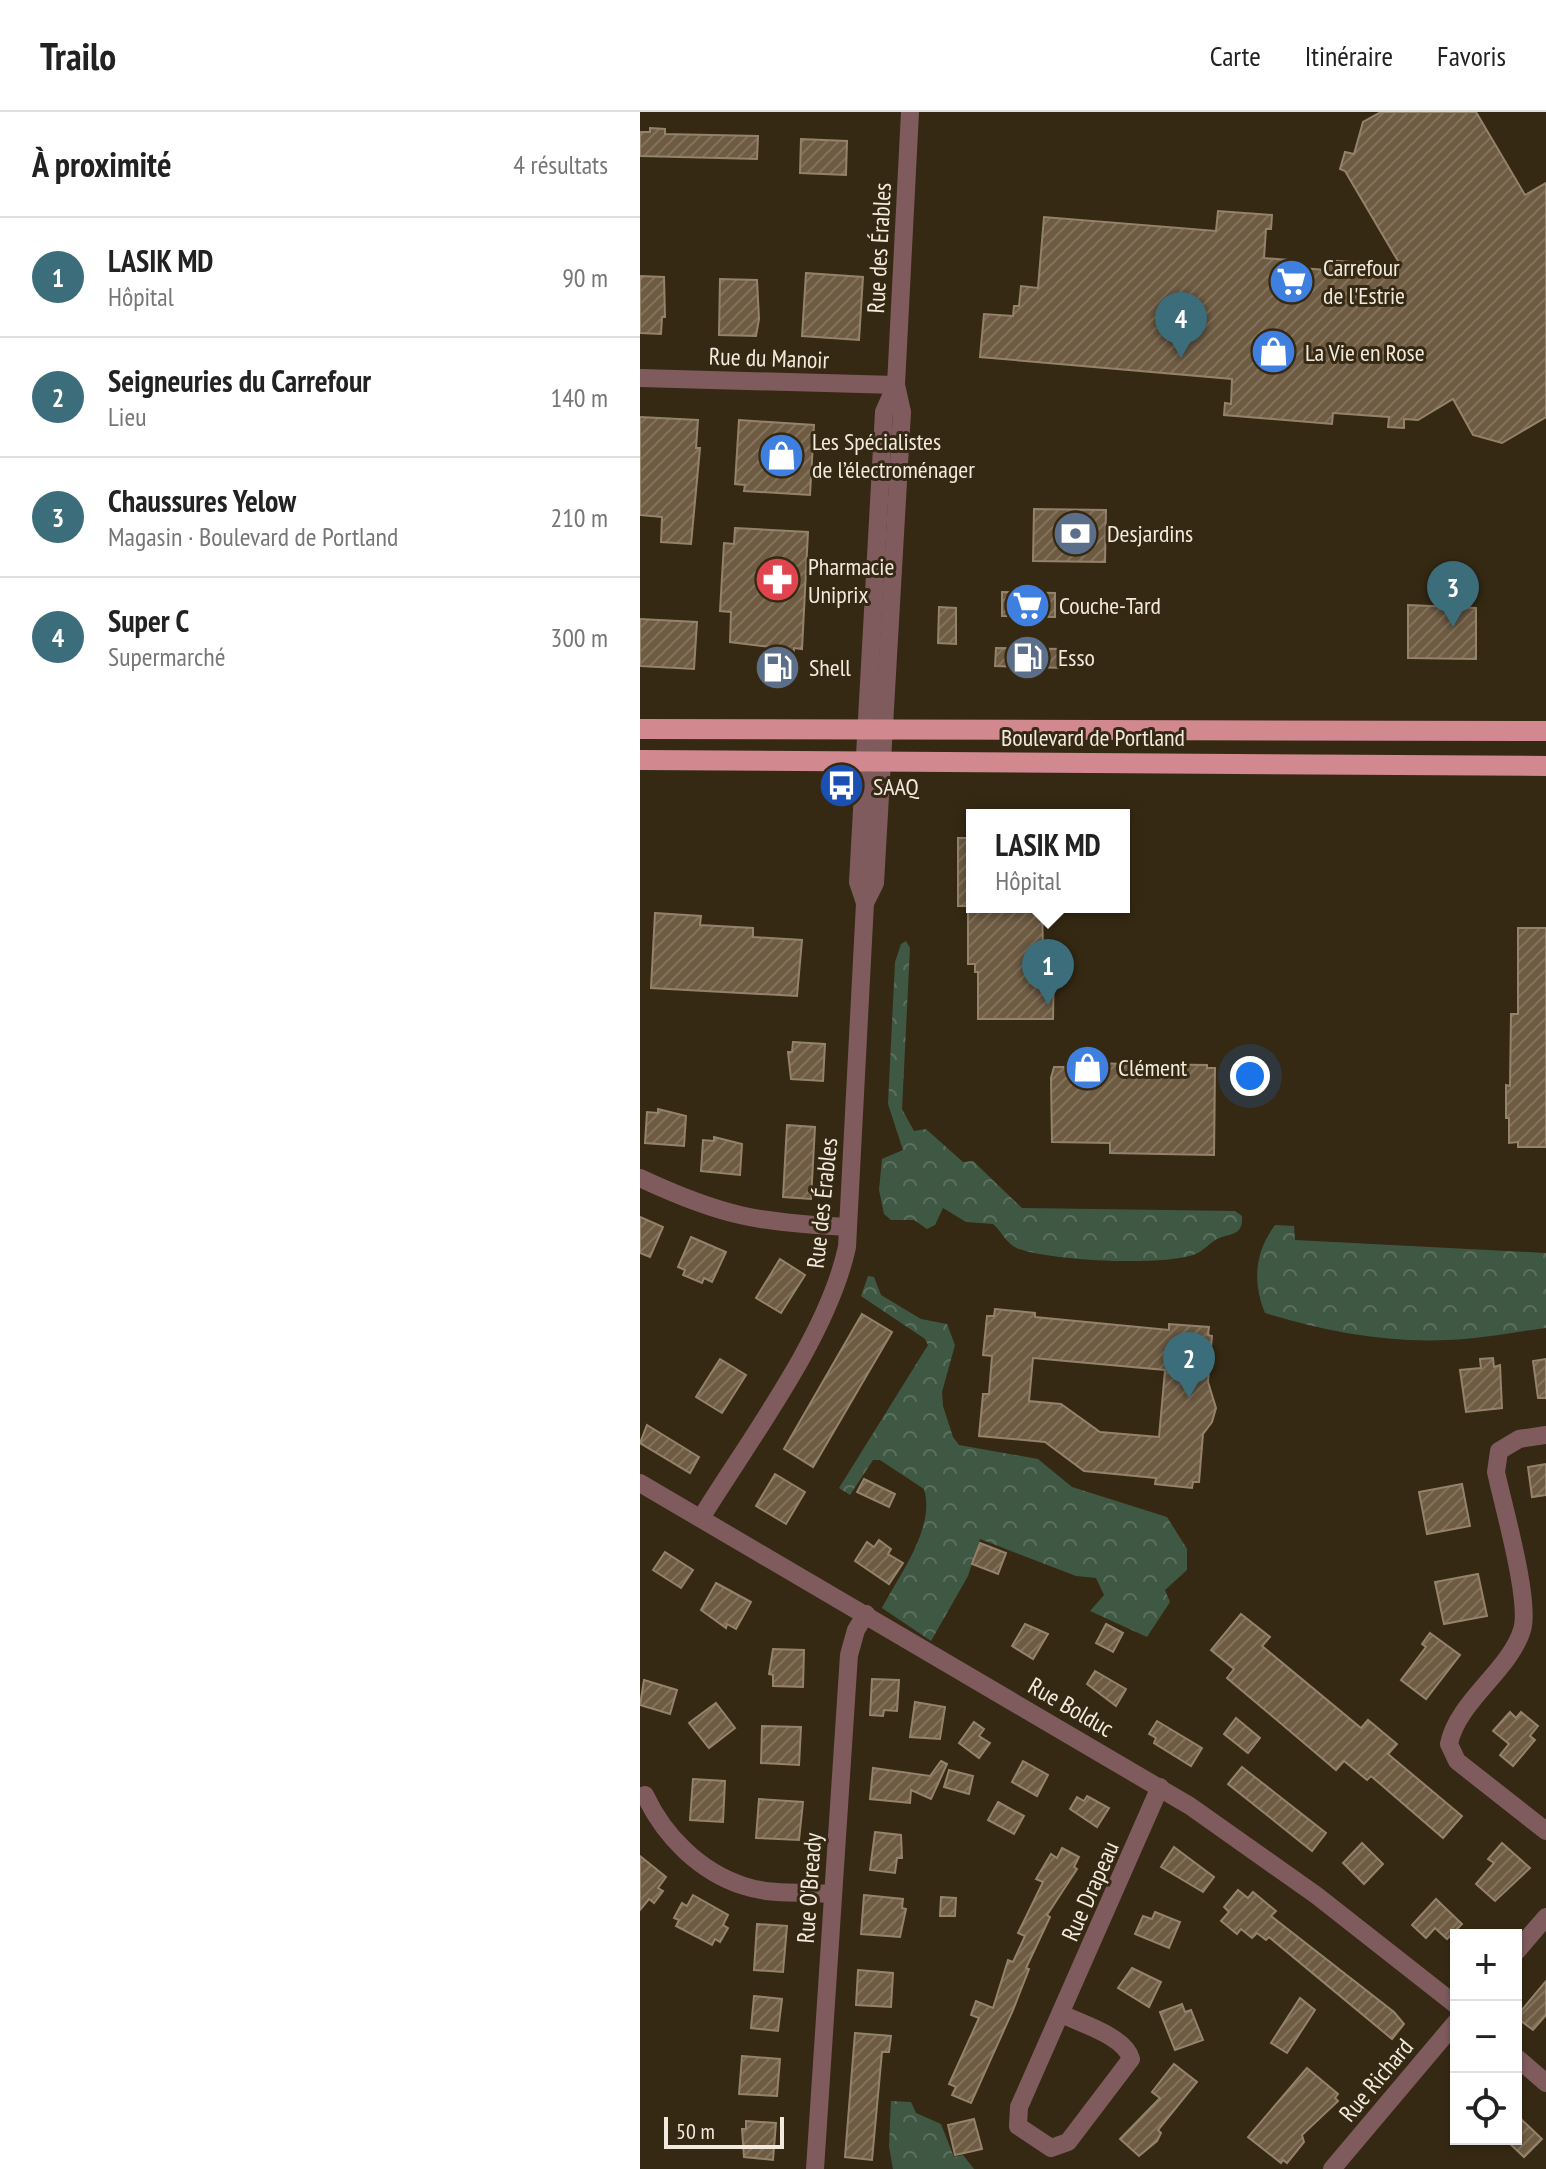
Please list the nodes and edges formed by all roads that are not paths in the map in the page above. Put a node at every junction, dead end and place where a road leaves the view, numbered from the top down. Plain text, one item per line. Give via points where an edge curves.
1 (910, 112) edge
2 (640, 378) edge
3 (896, 385) junction
4 (640, 729) edge
5 (875, 730) junction
6 (1546, 731) edge
7 (640, 760) edge
8 (873, 762) junction
9 (1546, 766) edge
10 (640, 1178) edge
11 (848, 1227) junction
12 (1546, 1435) edge
13 (640, 1483) edge
14 (701, 1518) junction
15 (866, 1614) junction
16 (1160, 1787) junction
17 (645, 1795) dead end
18 (1546, 1831) edge
19 (832, 1894) junction
20 (1546, 1917) edge
21 (1522, 1945) edge
22 (1451, 2001) edge
23 (1062, 2014) junction
24 (1450, 2029) edge
25 (1522, 2062) edge
26 (1546, 2083) edge
27 (815, 2169) edge
28 (1332, 2169) edge

1 - 3 street, Rue des Érables
2 - 3 street, Rue du Manoir
3 - 5 street, Rue des Érables via 902,412
4 - 5 main road, Boulevard de Portland
5 - 6 main road, Boulevard de Portland
5 - 8 street, Rue des Érables
7 - 8 main road, Boulevard de Portland
8 - 9 main road, Boulevard de Portland
8 - 11 street, Rue des Érables via 858,882 865,903
10 - 11 street via 733,1216
11 - 14 street, Rue des Érables via 841,1273 823,1318
12 - 18 street via 1519,1439 1499,1451 1496,1472 1521,1595 1522,1630 1456,1725 1449,1744 1457,1761
13 - 14 street, Rue Bolduc
14 - 15 street, Rue Bolduc
15 - 16 street, Rue Bolduc
15 - 19 street, Rue O'Bready via 849,1655
16 - 22 street, Rue Bolduc via 1226,1828
16 - 23 street, Rue Drapeau
17 - 19 street via 675,1843 730,1880 760,1890
19 - 27 street, Rue O'Bready
20 - 21 street
23 - 23 street, Rue Drapeau via 1017,2117 1025,2133 1051,2148 1068,2142 1131,2059 1113,2039
24 - 28 street, Rue Richard
25 - 26 street

